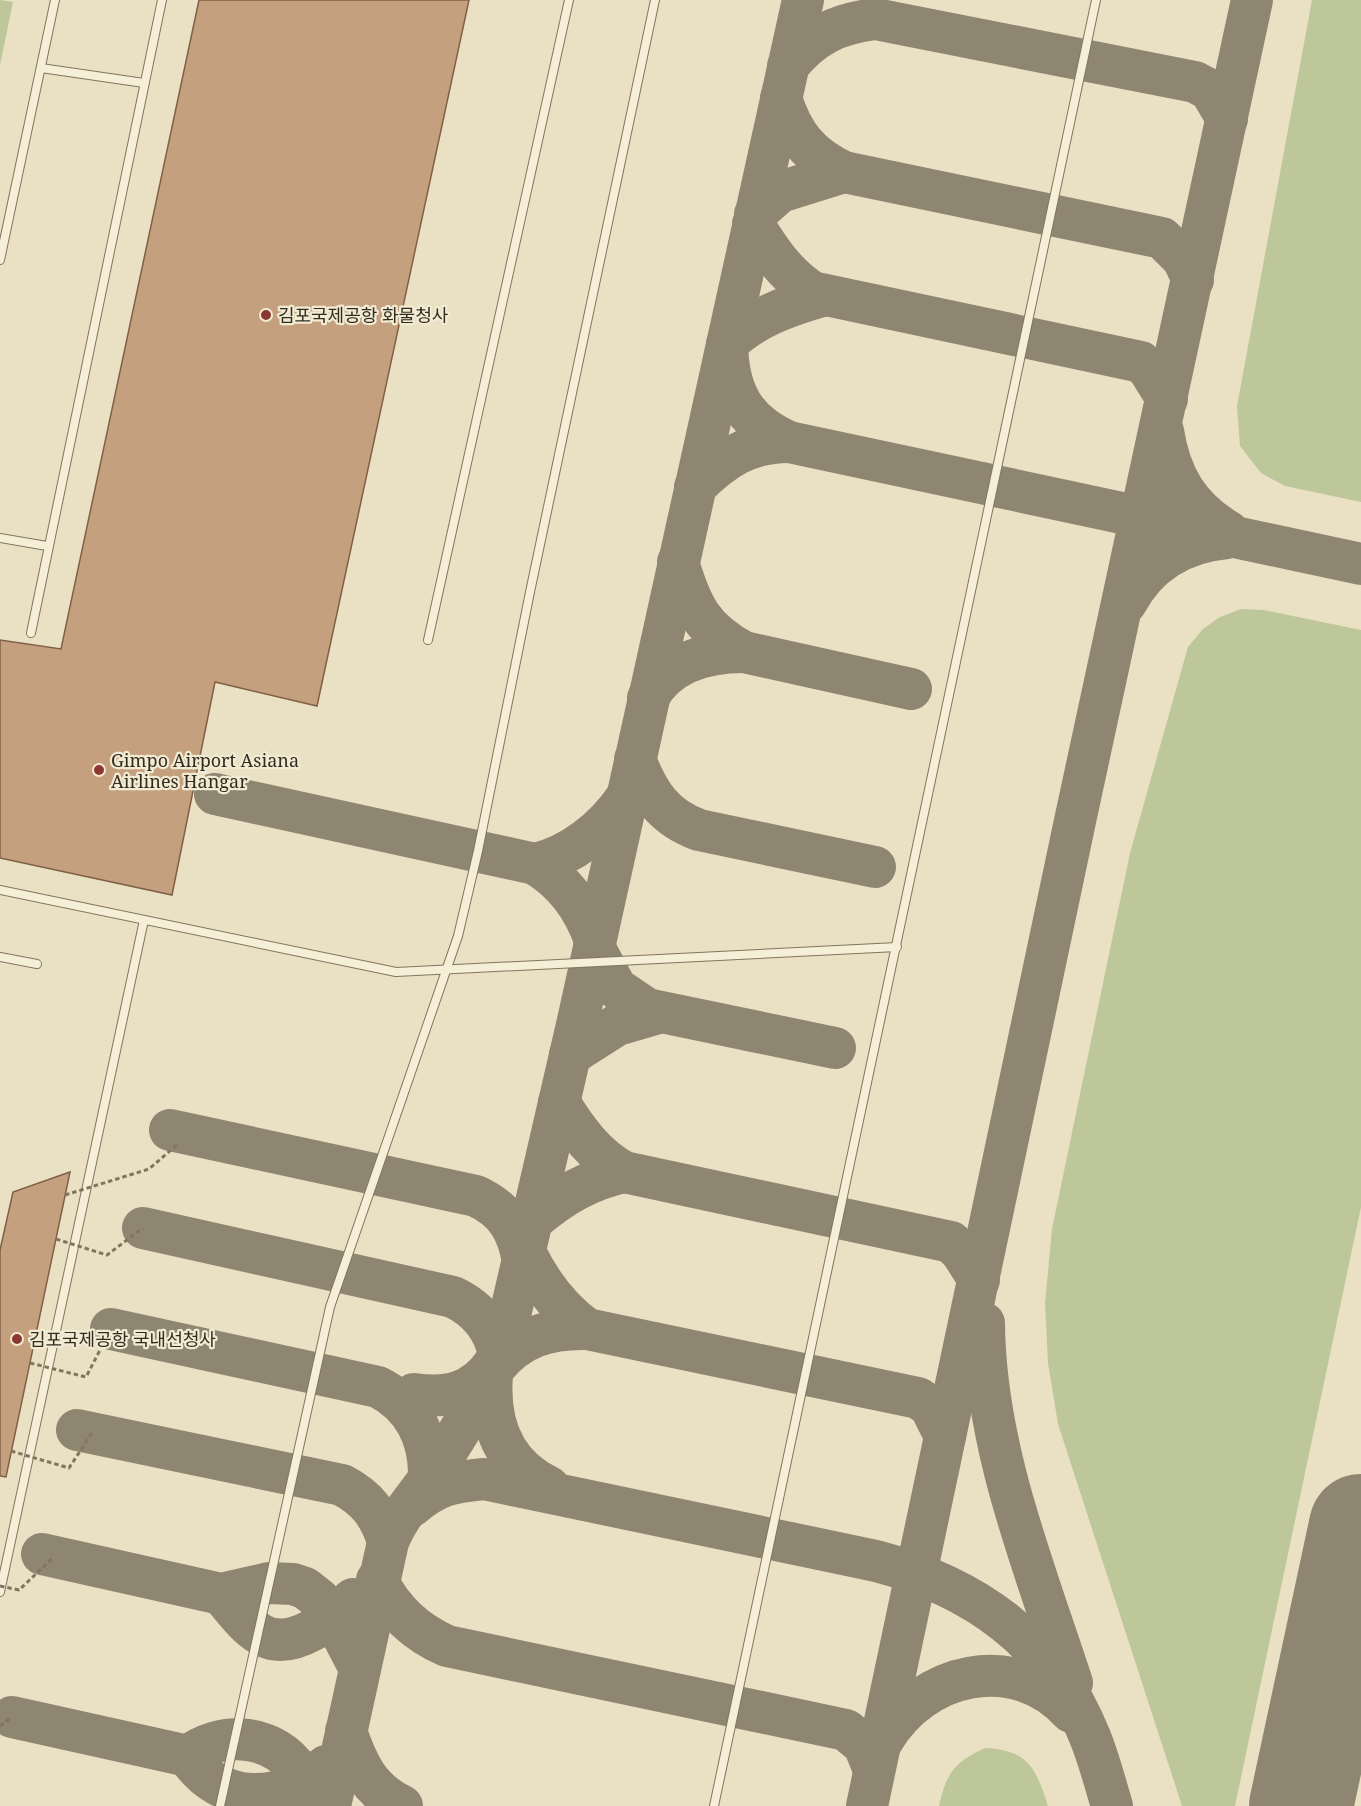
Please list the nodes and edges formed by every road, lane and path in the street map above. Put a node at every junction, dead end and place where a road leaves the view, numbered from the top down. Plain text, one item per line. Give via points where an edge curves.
1 (55, 0) edge
2 (162, 0) edge
3 (569, 0) edge
4 (655, 0) edge
5 (1096, 0) edge
6 (40, 68) junction
7 (144, 83) junction
8 (0, 261) edge
9 (0, 538) edge
10 (47, 546) junction
11 (31, 633) dead end
12 (428, 640) dead end
13 (0, 890) edge
14 (144, 920) junction
15 (897, 947) junction
16 (0, 957) edge
17 (37, 964) dead end
18 (446, 970) junction
19 (177, 1144) dead end
20 (65, 1195) dead end
21 (143, 1228) dead end
22 (56, 1239) dead end
23 (111, 1329) dead end
24 (30, 1363) dead end
25 (92, 1433) dead end
26 (11, 1451) dead end
27 (54, 1557) dead end
28 (0, 1586) edge
29 (0, 1592) edge
30 (12, 1717) dead end
31 (0, 1726) edge
32 (220, 1806) edge
33 (714, 1806) edge

1 - 6 lane
2 - 7 lane
3 - 12 lane
4 - 18 lane via 478,851
5 - 15 lane
6 - 7 lane
6 - 8 lane
7 - 10 lane
9 - 10 lane
10 - 11 lane
13 - 14 lane
14 - 18 lane via 392,972
14 - 29 lane
15 - 18 lane
15 - 33 lane
16 - 17 lane
18 - 32 lane via 330,1307
19 - 20 path, bridge via 149,1169
21 - 22 path, bridge via 107,1255
23 - 24 path, bridge via 86,1377
25 - 26 path, bridge via 69,1468
27 - 28 path, bridge via 19,1590
30 - 31 path

